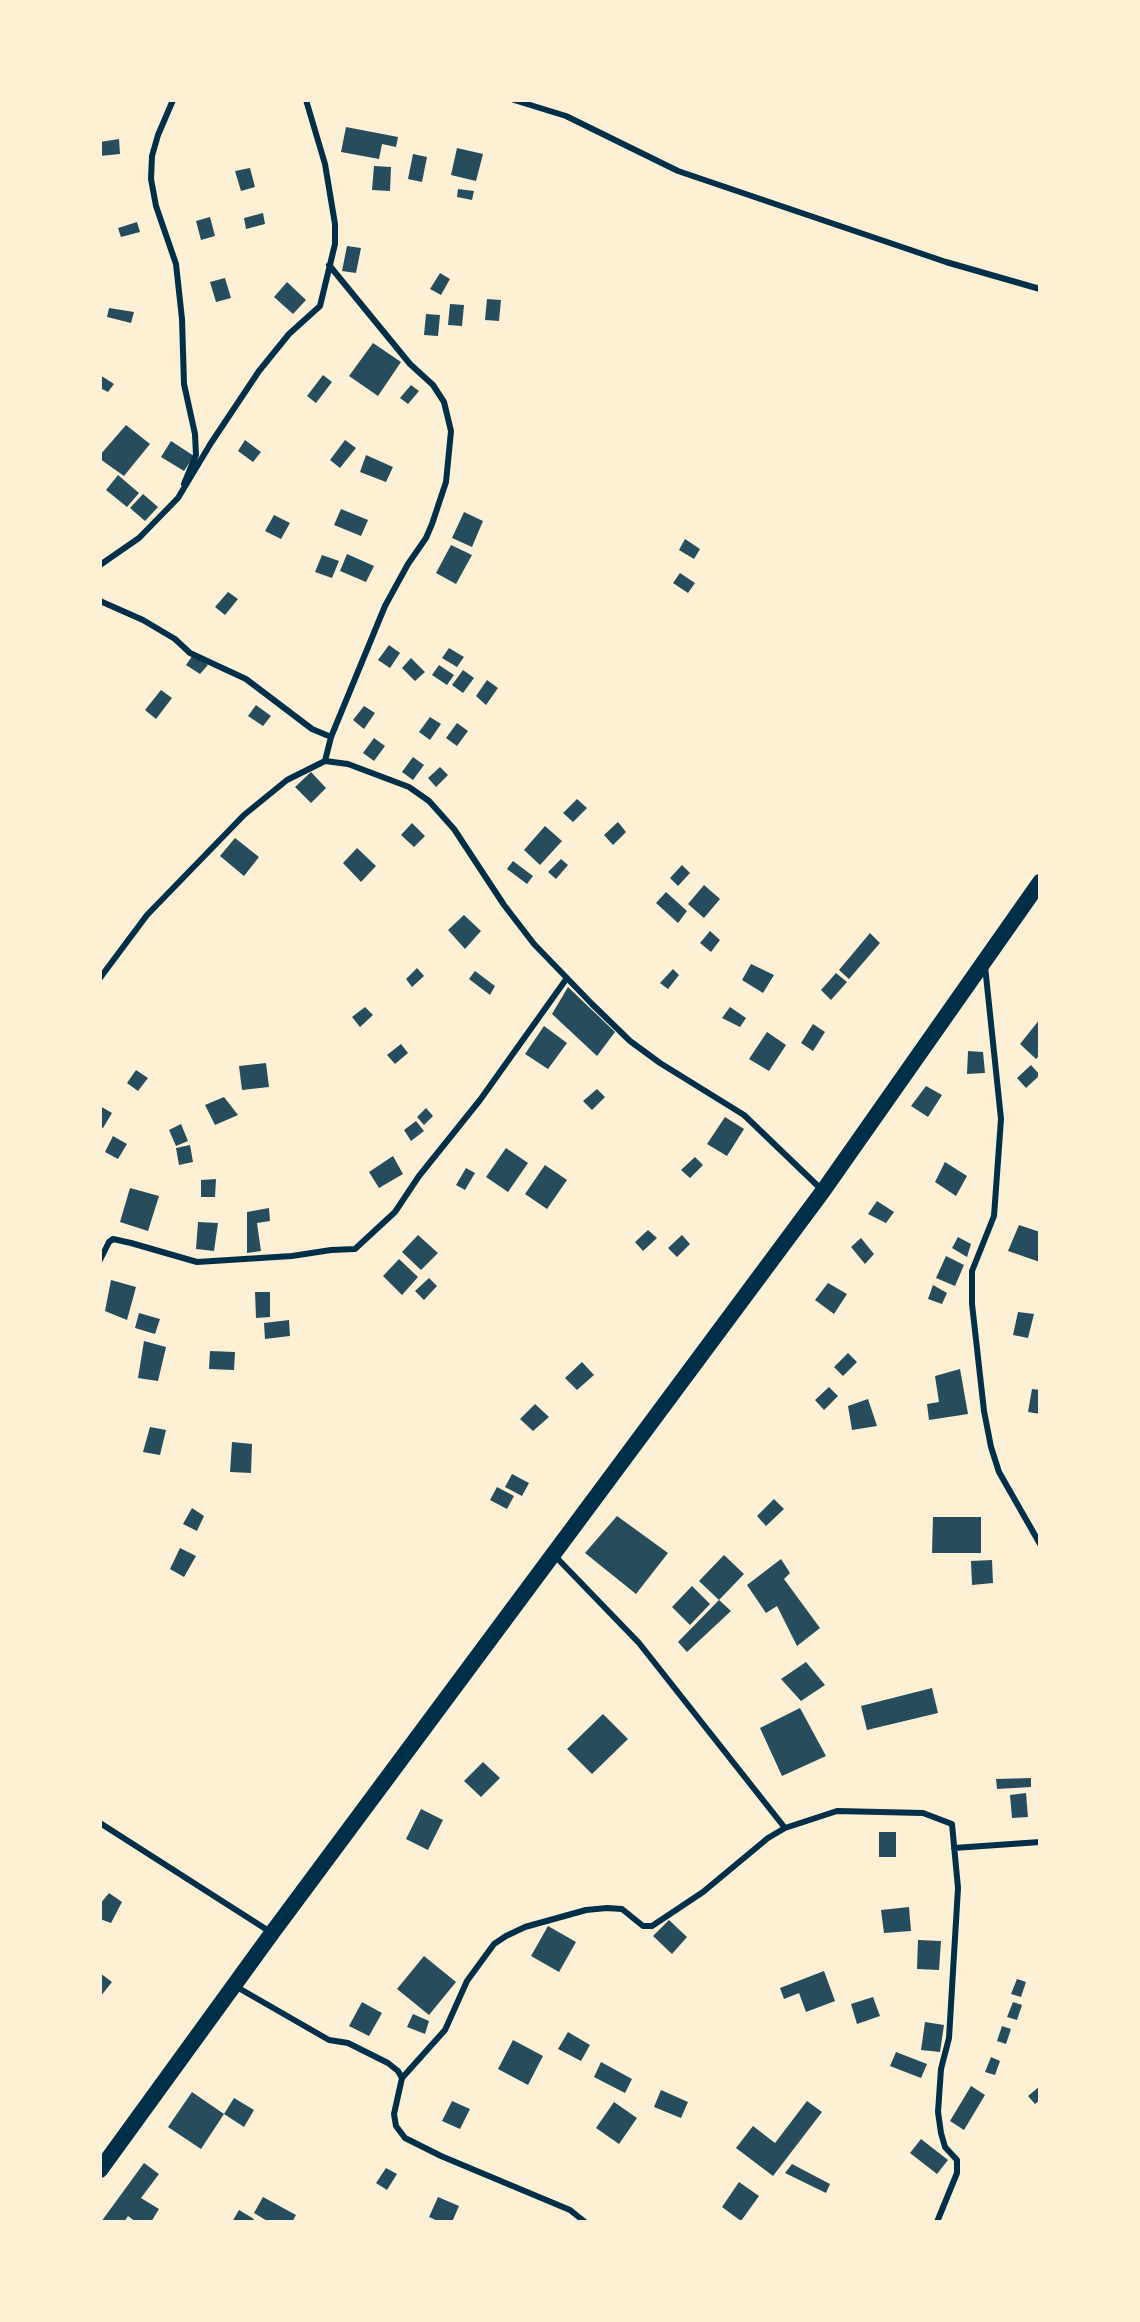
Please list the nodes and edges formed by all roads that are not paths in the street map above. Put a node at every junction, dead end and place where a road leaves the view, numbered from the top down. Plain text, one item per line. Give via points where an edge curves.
1 (173, 100) edge
2 (306, 100) edge
3 (514, 100) edge
4 (330, 265) junction
5 (1040, 289) edge
6 (178, 498) junction
7 (100, 565) edge
8 (100, 601) edge
9 (331, 737) junction
10 (325, 760) junction
11 (1040, 882) edge
12 (984, 961) junction
13 (100, 978) edge
14 (567, 978) junction
15 (823, 1191) junction
16 (100, 1260) edge
17 (1040, 1544) edge
18 (553, 1554) junction
19 (100, 1823) edge
20 (785, 1828) junction
21 (1040, 1842) edge
22 (954, 1848) junction
23 (272, 1933) junction
24 (234, 1985) junction
25 (402, 2078) junction
26 (100, 2170) edge
27 (585, 2222) edge
28 (937, 2222) edge

1 - 6 street via 152,156 152,179 158,214 176,264 184,384 195,434 196,455
2 - 4 street via 333,205 335,244
3 - 5 street via 566,116 678,171 946,262
4 - 6 street via 320,306 289,334 260,371
4 - 9 street via 410,364 433,385 444,402 451,431 446,482 432,524 385,606
6 - 7 street via 139,538
8 - 9 street via 143,620 190,653 246,679 297,719
9 - 10 street
10 - 13 street via 287,780 244,815 147,915
10 - 14 street via 348,764 409,787 429,801 454,829 534,944
11 - 12 highway
12 - 15 highway
12 - 17 street via 1001,1119 994,1216 972,1271 972,1304 991,1447 999,1472
14 - 15 street via 630,1041 744,1115
14 - 16 street via 395,1212 356,1249 197,1262 113,1239
15 - 18 highway
18 - 20 street via 639,1643
18 - 23 highway
19 - 23 street
20 - 22 street via 837,1811 923,1813 952,1824
20 - 25 street via 652,1926 643,1926 622,1909 607,1908 586,1910 506,1936 494,1944 467,1981 445,2030
21 - 22 street
22 - 28 street via 958,1888 949,2038 941,2069 938,2112 940,2133 945,2147 957,2160 957,2173
23 - 24 highway
24 - 25 street via 329,2040 348,2043 388,2063
24 - 26 highway
25 - 27 street via 394,2114 396,2126 405,2138 570,2210

